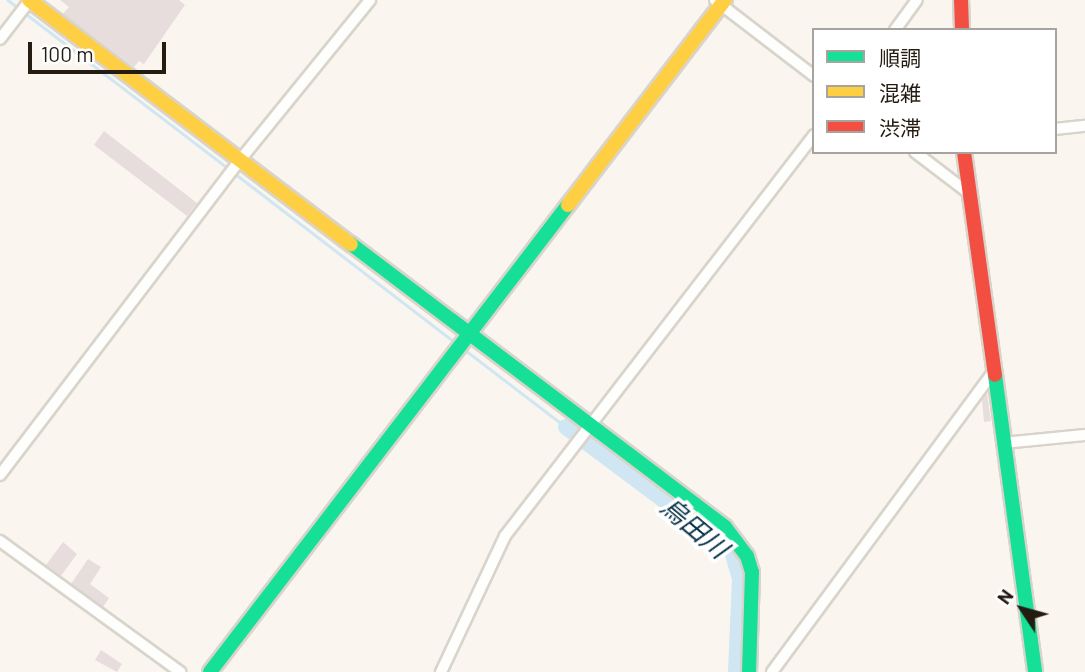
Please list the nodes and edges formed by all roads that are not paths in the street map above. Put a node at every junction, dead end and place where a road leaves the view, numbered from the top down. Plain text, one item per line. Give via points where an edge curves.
1 (370, 0) edge
2 (917, 0) edge
3 (961, 0) edge
4 (28, 2) edge
5 (721, 2) edge
6 (896, 28) edge
7 (962, 28) edge
8 (0, 39) edge
9 (812, 74) edge
10 (1085, 126) edge
11 (1057, 129) edge
12 (812, 138) edge
13 (918, 154) edge
14 (964, 154) edge
15 (237, 163) junction
16 (966, 191) junction
17 (462, 341) junction
18 (993, 371) junction
19 (587, 428) junction
20 (1085, 435) edge
21 (1003, 443) junction
22 (0, 475) edge
23 (0, 541) edge
24 (180, 672) edge
25 (210, 672) edge
26 (441, 672) edge
27 (749, 672) edge
28 (772, 672) edge
29 (1035, 672) edge

1 - 15 street
2 - 6 street
3 - 7 street
4 - 8 street
4 - 15 street
5 - 9 street
5 - 17 street
10 - 11 street
12 - 19 street
13 - 16 street
14 - 16 street
15 - 17 street
15 - 22 street
16 - 18 street
17 - 19 street
17 - 25 street
18 - 21 street
18 - 28 street
19 - 26 street via 505,536
19 - 27 street via 737,540 751,572
20 - 21 street
21 - 29 street
23 - 24 street

